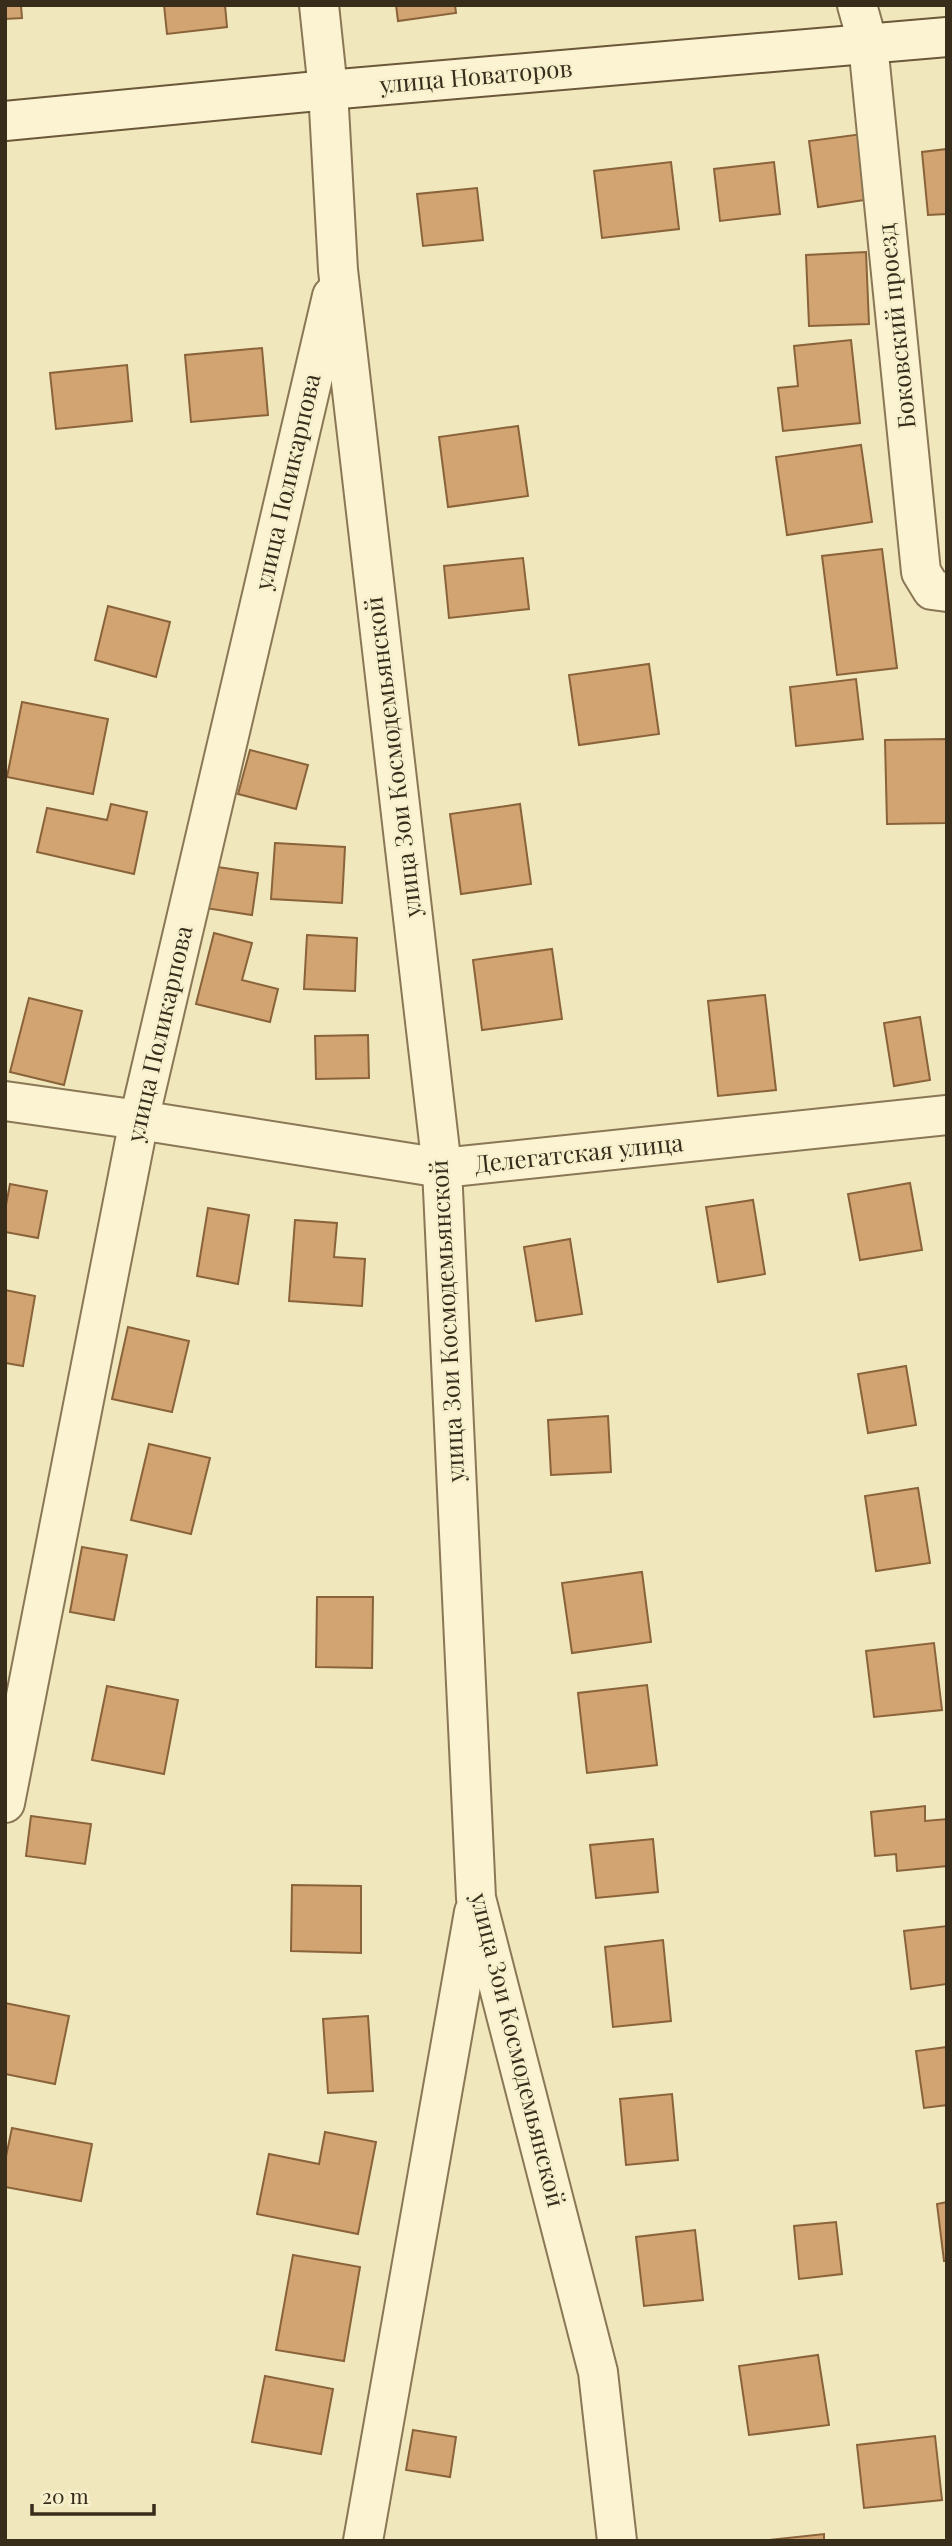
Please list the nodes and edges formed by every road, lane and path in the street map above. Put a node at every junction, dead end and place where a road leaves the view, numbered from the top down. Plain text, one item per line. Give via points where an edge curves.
1 (319, 5) edge
2 (857, 5) edge
3 (947, 37) edge
4 (868, 44) junction
5 (328, 90) junction
6 (5, 121) edge
7 (338, 270) junction
8 (947, 592) edge
9 (5, 1101) edge
10 (947, 1115) edge
11 (139, 1120) junction
12 (442, 1168) junction
13 (5, 1802) edge
14 (476, 1898) junction
15 (363, 2541) edge
16 (617, 2541) edge

1 - 5 street, улица Зои Космодемьянской
2 - 4 street
3 - 4 street, улица Новаторов
4 - 5 street, улица Новаторов
4 - 8 street, Боковский проезд via 921,572 932,590
5 - 6 street, улица Новаторов
5 - 7 street, улица Зои Космодемьянской
7 - 11 street, улица Поликарпова
7 - 12 street, улица Зои Космодемьянской
9 - 11 street, Делегатская улица
10 - 12 street, Делегатская улица
11 - 12 street, Делегатская улица
11 - 13 street, улица Поликарпова
12 - 14 street, улица Зои Космодемьянской
14 - 15 street
14 - 16 street, улица Зои Космодемьянской via 598,2372

